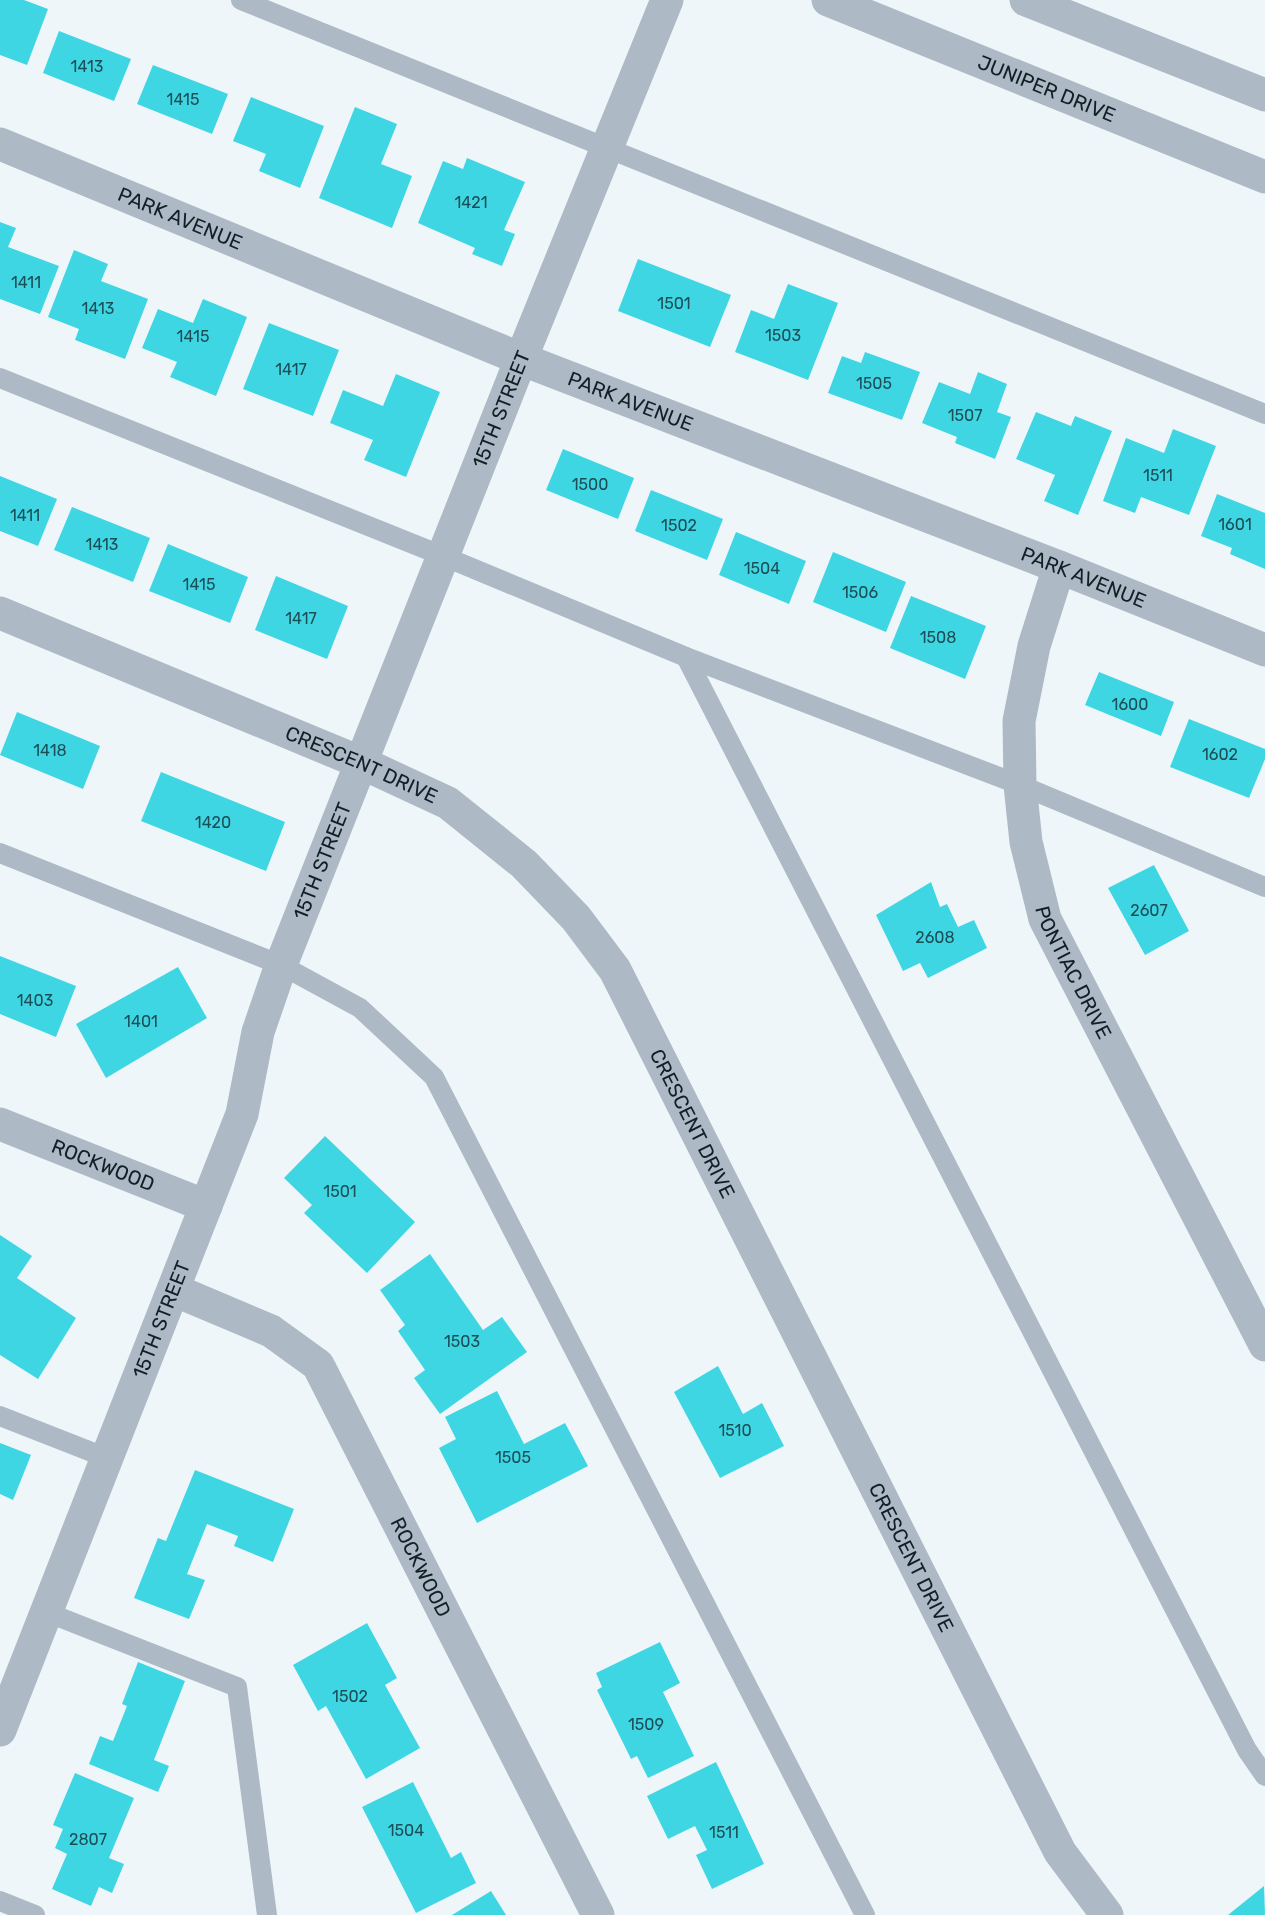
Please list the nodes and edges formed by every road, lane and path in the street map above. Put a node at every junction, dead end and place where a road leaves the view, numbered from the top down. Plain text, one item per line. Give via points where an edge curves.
1 (241, 0) edge
2 (667, 0) edge
3 (828, 0) edge
4 (1026, 0) edge
5 (1265, 95) edge
6 (0, 144) edge
7 (606, 149) junction
8 (1265, 177) edge
9 (521, 359) junction
10 (0, 378) edge
11 (1265, 414) edge
12 (444, 556) junction
13 (1059, 567) junction
14 (0, 613) edge
15 (1265, 650) edge
16 (686, 657) junction
17 (362, 763) junction
18 (1020, 785) junction
19 (0, 853) edge
20 (1265, 887) edge
21 (281, 965) junction
22 (0, 1124) edge
23 (206, 1206) junction
24 (174, 1290) junction
25 (1265, 1345) edge
26 (0, 1416) edge
27 (107, 1458) junction
28 (46, 1612) junction
29 (0, 1730) edge
30 (1265, 1776) edge
31 (0, 1901) edge
32 (35, 1915) edge
33 (267, 1915) edge
34 (598, 1915) edge
35 (865, 1915) edge
36 (1107, 1915) edge

1 - 7 lane
2 - 7 street, 15TH STREET
3 - 8 street, JUNIPER DRIVE
4 - 5 street
6 - 9 street, PARK AVENUE
7 - 9 street, 15TH STREET
7 - 11 lane
9 - 12 street, 15TH STREET
9 - 13 street, PARK AVENUE
10 - 12 lane
12 - 16 lane
12 - 17 street, 15TH STREET
13 - 15 street, PARK AVENUE
13 - 18 street, PONTIAC DRIVE via 1034,646 1019,721
14 - 17 street, CRESCENT DRIVE
16 - 18 lane
16 - 30 lane via 1247,1750
17 - 21 street, 15TH STREET
17 - 36 street, CRESCENT DRIVE via 448,803 524,864 576,918 615,970 1060,1852
18 - 20 lane
18 - 25 street, PONTIAC DRIVE via 1026,842 1045,919
19 - 21 lane
21 - 23 street, 15TH STREET via 258,1032 242,1114
21 - 35 lane via 360,1008 434,1077
22 - 23 street, ROCKWOOD
23 - 24 street, 15TH STREET
24 - 27 street, 15TH STREET
24 - 34 street, ROCKWOOD via 271,1330 318,1365
26 - 27 lane
27 - 28 street, 15TH STREET
28 - 29 street, 15TH STREET
28 - 33 lane via 237,1687
31 - 32 lane

